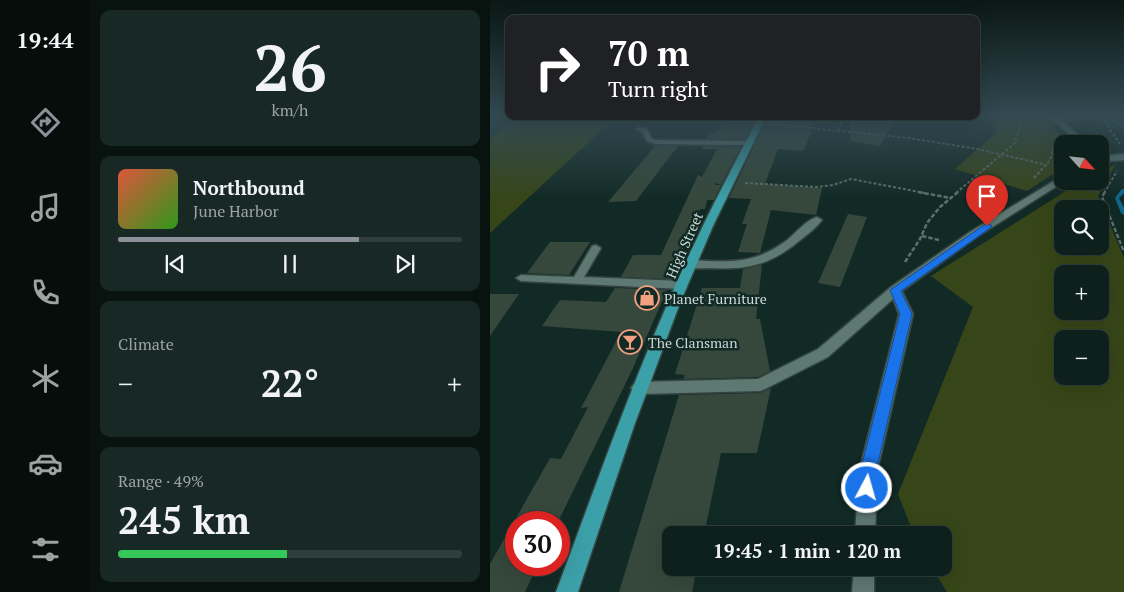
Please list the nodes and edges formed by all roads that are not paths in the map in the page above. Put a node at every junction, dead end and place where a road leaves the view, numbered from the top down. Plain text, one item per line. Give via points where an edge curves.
1 (749, 145) edge
2 (1109, 157) edge
3 (1124, 157) edge
4 (1054, 184) edge
5 (817, 220) dead end
6 (596, 248) dead end
7 (690, 264) junction
8 (521, 278) dead end
9 (577, 280) junction
10 (682, 285) junction
11 (895, 290) junction
12 (639, 388) junction
13 (865, 526) edge
14 (863, 576) edge
15 (567, 592) edge
16 (862, 592) edge

1 - 7 main road, High Street
2 - 3 street
4 - 11 street via 974,234
5 - 7 street via 797,238 761,261
6 - 9 lane
7 - 10 main road, High Street
8 - 9 lane
9 - 10 lane
10 - 12 main road, High Street
11 - 12 street via 823,353 760,385
11 - 13 street via 906,314 868,472
12 - 15 main road, High Street
14 - 16 street

